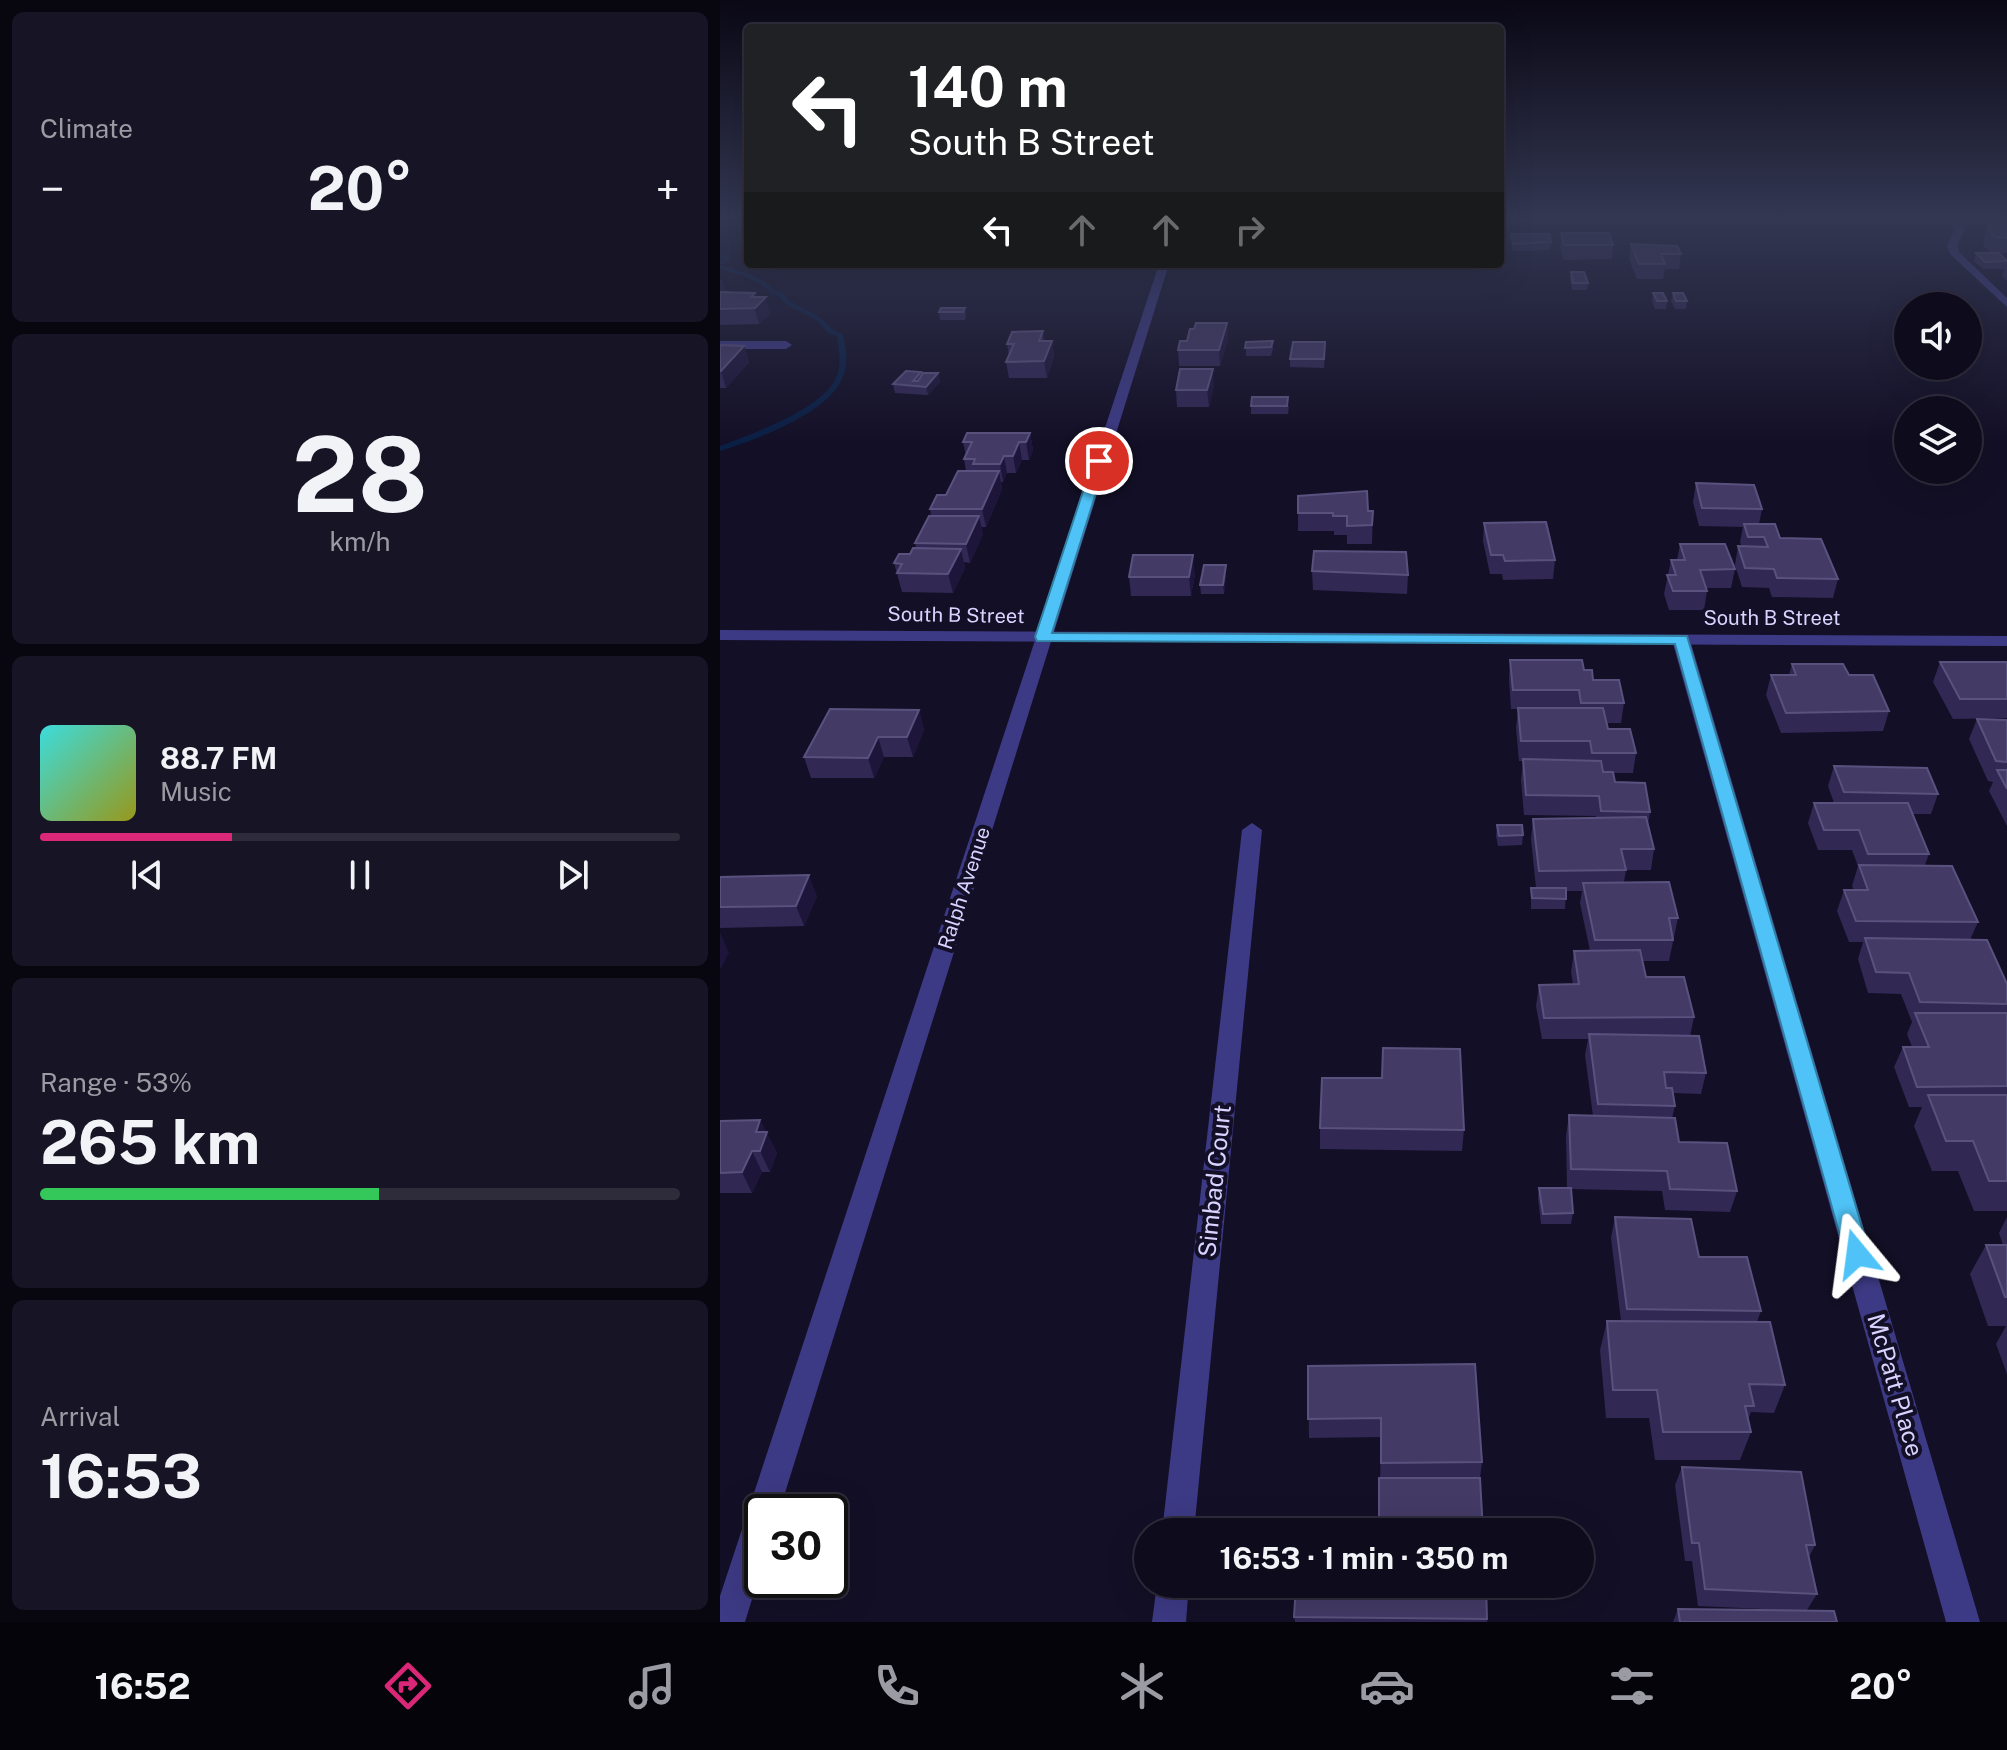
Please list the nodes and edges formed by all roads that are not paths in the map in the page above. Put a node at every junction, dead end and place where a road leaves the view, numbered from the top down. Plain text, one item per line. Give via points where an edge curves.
1 (1155, 293) edge
2 (720, 345) edge
3 (786, 345) dead end
4 (720, 635) edge
5 (1043, 637) junction
6 (1681, 640) junction
7 (2007, 641) edge
8 (1252, 830) dead end
9 (769, 1494) edge
10 (1179, 1518) edge
11 (744, 1573) edge
12 (1172, 1598) edge
13 (728, 1622) edge
14 (1169, 1622) edge
15 (1963, 1622) edge

1 - 5 street, Ralph Avenue
2 - 3 street
4 - 5 street, South B Street
5 - 6 street, South B Street
5 - 9 street, Ralph Avenue
6 - 7 street, South B Street
6 - 15 street, McPatt Place
8 - 10 street, Simbad Court
11 - 13 street, Ralph Avenue
12 - 14 street

